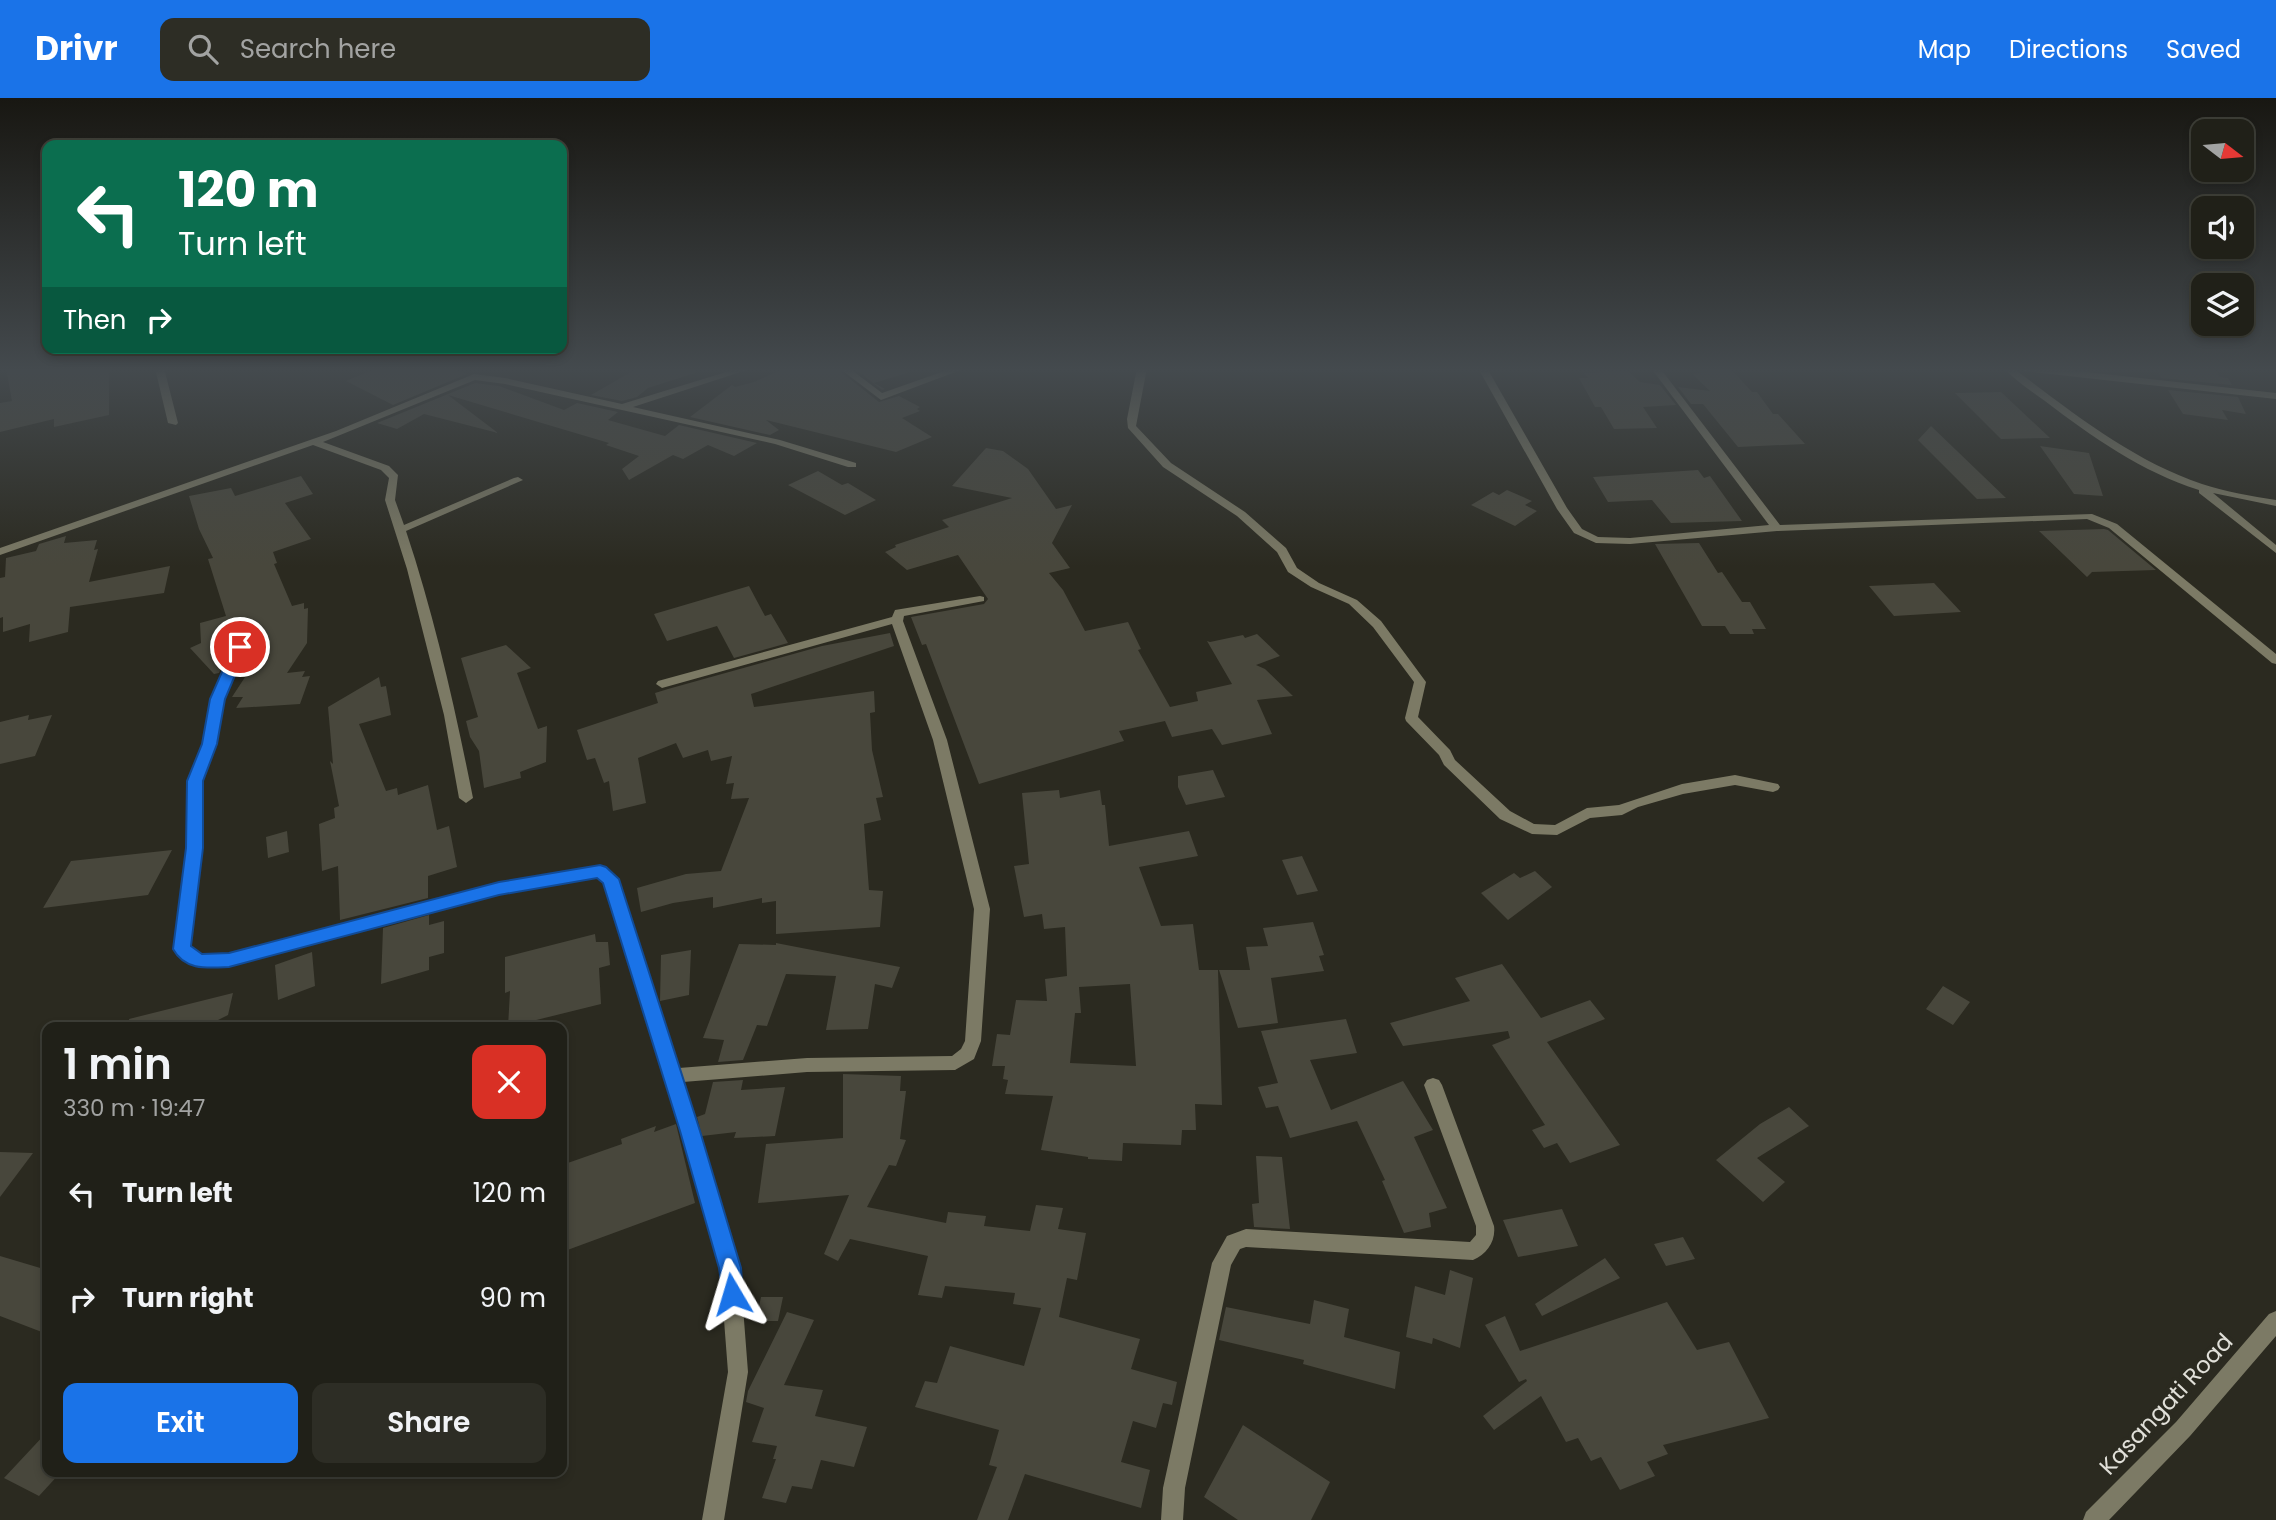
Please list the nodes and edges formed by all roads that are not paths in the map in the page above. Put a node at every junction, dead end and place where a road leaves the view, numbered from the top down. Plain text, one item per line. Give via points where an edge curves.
1 (332, 434) edge
2 (741, 434) edge
3 (1140, 434) edge
4 (1520, 434) edge
5 (1706, 434) edge
6 (2099, 434) edge
7 (313, 442) junction
8 (852, 465) dead end
9 (518, 480) dead end
10 (2195, 485) junction
11 (2276, 503) edge
12 (1777, 528) junction
13 (400, 530) junction
14 (2276, 550) edge
15 (0, 552) edge
16 (980, 599) dead end
17 (898, 619) junction
18 (240, 647) dead end
19 (2276, 660) edge
20 (662, 684) dead end
21 (1773, 787) dead end
22 (466, 798) dead end
23 (673, 1076) junction
24 (1433, 1085) dead end
25 (2276, 1321) edge
26 (713, 1520) edge
27 (1172, 1520) edge
28 (2094, 1520) edge

1 - 7 street
2 - 8 street
3 - 21 street via 1167,466 1241,514 1282,550 1292,570 1353,602 1377,624 1420,682 1411,718 1505,816 1531,829 1557,830 1587,813 1622,810 1682,789 1735,780
4 - 12 street via 1562,509 1578,531 1596,540
5 - 12 street
6 - 10 street via 2147,464
7 - 13 street via 385,468 394,477 390,500
7 - 15 street
9 - 13 street
10 - 11 street
10 - 14 street
12 - 19 street via 2076,515 2097,518 2113,526
13 - 22 street via 450,715
16 - 17 street via 900,613
17 - 20 street
17 - 23 street via 940,740 982,909 972,1048 955,1063 807,1065
18 - 23 street via 218,699 195,781 194,848 182,949 199,962 229,960 499,888 600,871 610,879
23 - 26 street via 730,1268 738,1372
24 - 27 street via 1485,1226 1484,1240 1473,1251 1247,1238 1234,1242 1222,1263 1174,1488
25 - 28 street, Kasangati Road via 2183,1429

